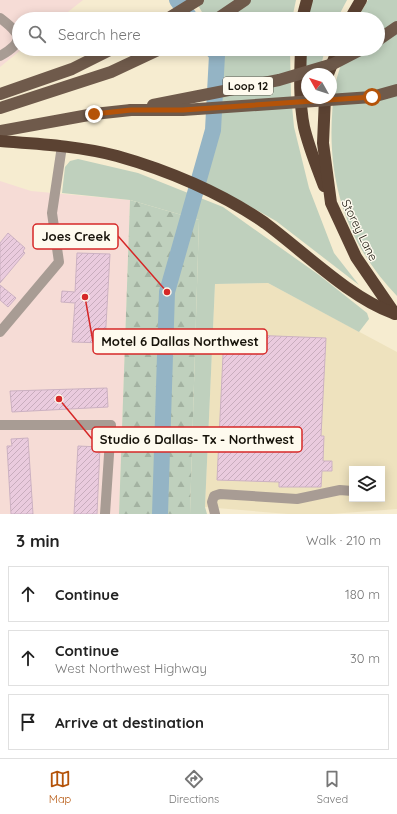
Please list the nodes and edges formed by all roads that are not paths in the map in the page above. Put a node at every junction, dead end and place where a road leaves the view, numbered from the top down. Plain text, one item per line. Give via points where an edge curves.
1 (198, 0) edge
2 (245, 0) edge
3 (306, 0) edge
4 (361, 0) edge
5 (178, 12) edge
6 (227, 12) edge
7 (303, 12) edge
8 (354, 12) edge
9 (0, 18) edge
10 (397, 27) edge
11 (12, 28) edge
12 (385, 35) edge
13 (12, 50) edge
14 (0, 56) edge
15 (97, 56) edge
16 (146, 56) edge
17 (301, 56) edge
18 (335, 56) edge
19 (348, 56) edge
20 (330, 68) edge
21 (397, 90) edge
22 (0, 94) edge
23 (325, 104) edge
24 (0, 108) edge
25 (131, 110) junction
26 (0, 131) edge
27 (0, 141) edge
28 (62, 146) junction
29 (331, 203) junction
30 (395, 314) edge
31 (0, 332) edge
32 (0, 425) edge
33 (349, 491) edge
34 (105, 514) edge
35 (215, 514) edge

1 - 5 main road
2 - 6 main road
3 - 7 highway
4 - 8 highway
9 - 11 lane
10 - 12 main road
13 - 14 lane
15 - 22 main road
16 - 24 main road via 111,72
17 - 29 highway via 304,125 311,152
18 - 20 highway
19 - 25 main road, Loop 12, bridge via 333,64 279,80
21 - 25 main road, bridge via 372,97 183,110
23 - 29 highway, Storey Lane via 323,143
25 - 26 main road, Loop 12
27 - 28 highway
28 - 30 highway via 116,156 148,166 220,196 265,223 354,292 379,308
28 - 31 lane via 52,213 59,262
29 - 30 highway, Storey Lane via 356,257
32 - 34 lane via 112,425
33 - 35 lane via 340,490 297,499 220,494 214,496 212,502

